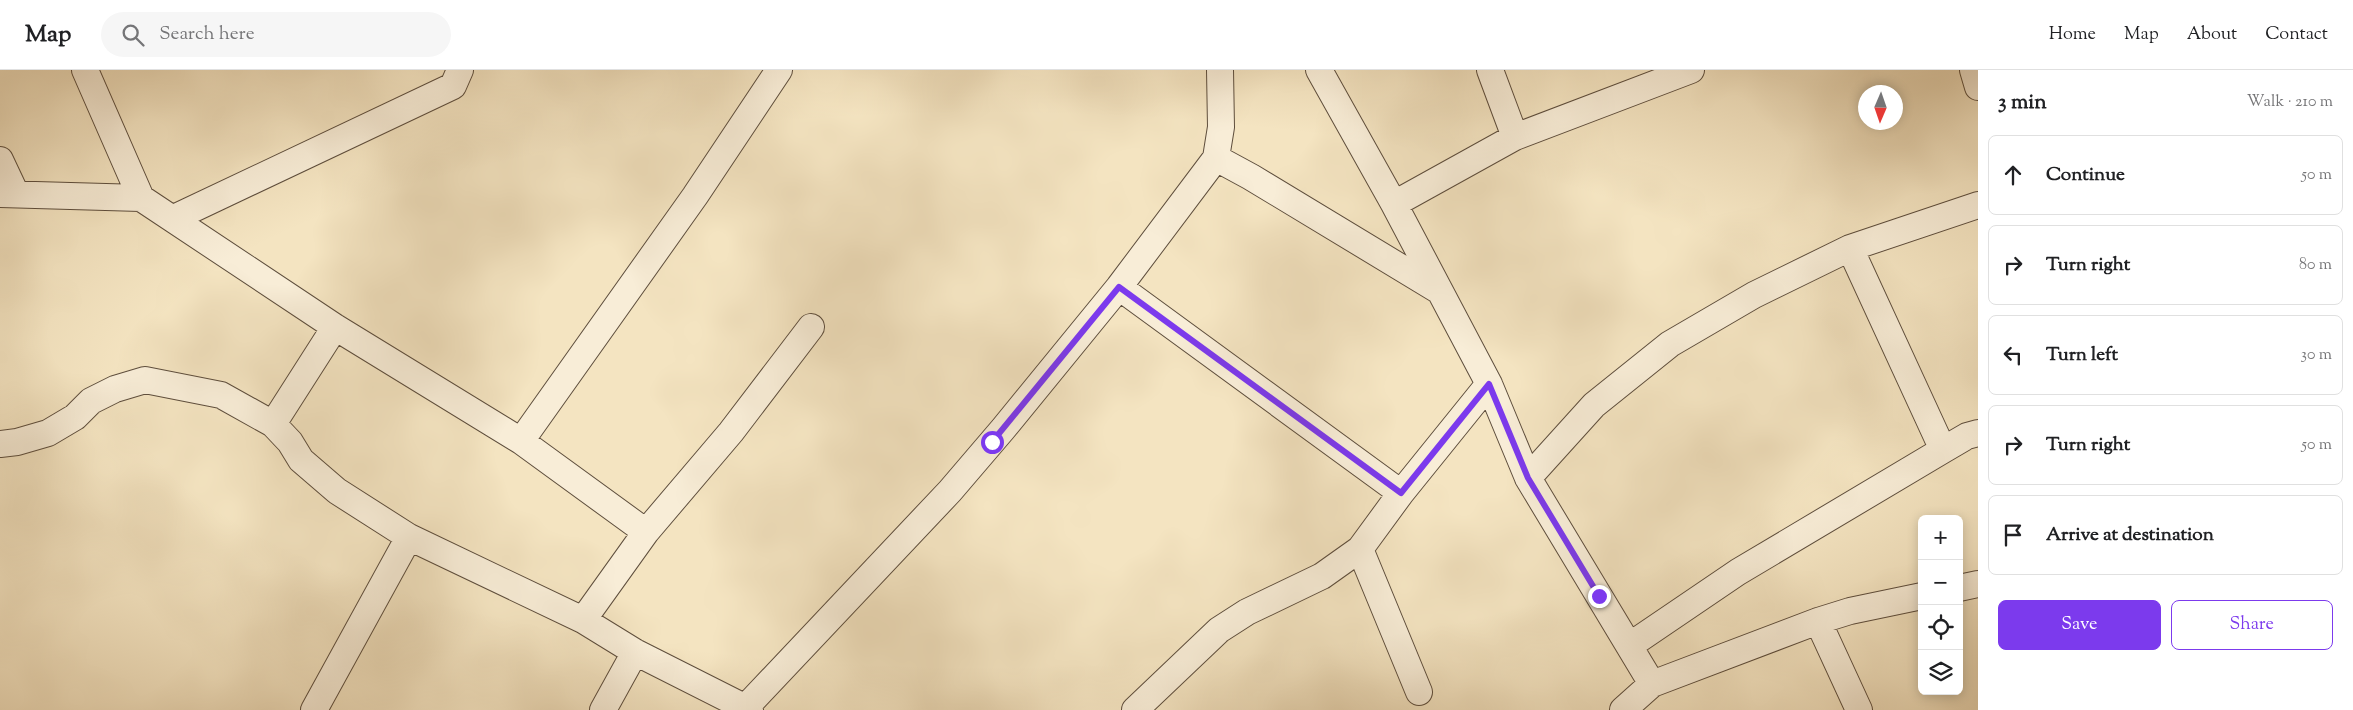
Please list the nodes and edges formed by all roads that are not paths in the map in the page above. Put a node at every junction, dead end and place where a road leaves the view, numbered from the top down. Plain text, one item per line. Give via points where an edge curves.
1 (85, 70) edge
2 (460, 70) edge
3 (780, 70) edge
4 (1220, 70) edge
5 (1319, 70) edge
6 (1490, 70) edge
7 (1691, 70) edge
8 (1973, 70) edge
9 (1978, 87) edge
10 (1515, 137) junction
11 (1216, 158) junction
12 (0, 160) edge
13 (8, 194) edge
14 (142, 198) junction
15 (1394, 204) junction
16 (1978, 205) edge
17 (174, 218) junction
18 (1850, 248) junction
19 (1119, 287) junction
20 (1438, 290) junction
21 (335, 327) junction
22 (811, 327) dead end
23 (1489, 384) junction
24 (273, 424) junction
25 (1978, 433) edge
26 (521, 441) junction
27 (0, 444) edge
28 (1943, 450) junction
29 (1528, 478) junction
30 (1401, 493) junction
31 (646, 532) junction
32 (409, 537) junction
33 (1360, 548) junction
34 (1978, 584) edge
35 (1963, 587) edge
36 (1918, 597) edge
37 (583, 620) junction
38 (1818, 621) junction
39 (1629, 646) junction
40 (635, 652) junction
41 (1652, 684) junction
42 (1419, 692) dead end
43 (748, 709) edge
44 (314, 710) edge
45 (603, 710) edge
46 (1135, 710) edge
47 (1623, 710) edge
48 (1859, 710) edge

1 - 14 street
2 - 17 street via 453,86
3 - 26 street
4 - 11 street via 1221,127
5 - 15 street
6 - 10 street
7 - 10 street
8 - 9 street
10 - 15 street
11 - 19 street
11 - 20 street
12 - 13 street
13 - 14 street
14 - 17 street
15 - 20 street
16 - 18 street
17 - 21 street
18 - 28 street
18 - 29 street via 1754,295 1670,344 1594,405
19 - 30 street
19 - 43 street via 950,491
20 - 23 street
21 - 24 street
21 - 26 street
22 - 31 street via 732,432
23 - 29 street
23 - 30 street
24 - 27 street via 221,395 145,380 115,389 92,401 75,417 48,433
24 - 32 street via 301,460 337,490
25 - 28 street
26 - 31 street
28 - 39 street via 1738,572
29 - 39 street
30 - 33 street
31 - 37 street
32 - 37 street
32 - 44 street
33 - 42 street
33 - 46 street via 1322,576 1247,612 1219,630
34 - 35 street
36 - 38 street
37 - 40 street
38 - 41 street
38 - 48 street
39 - 41 street
40 - 43 street
40 - 45 street
41 - 47 street

